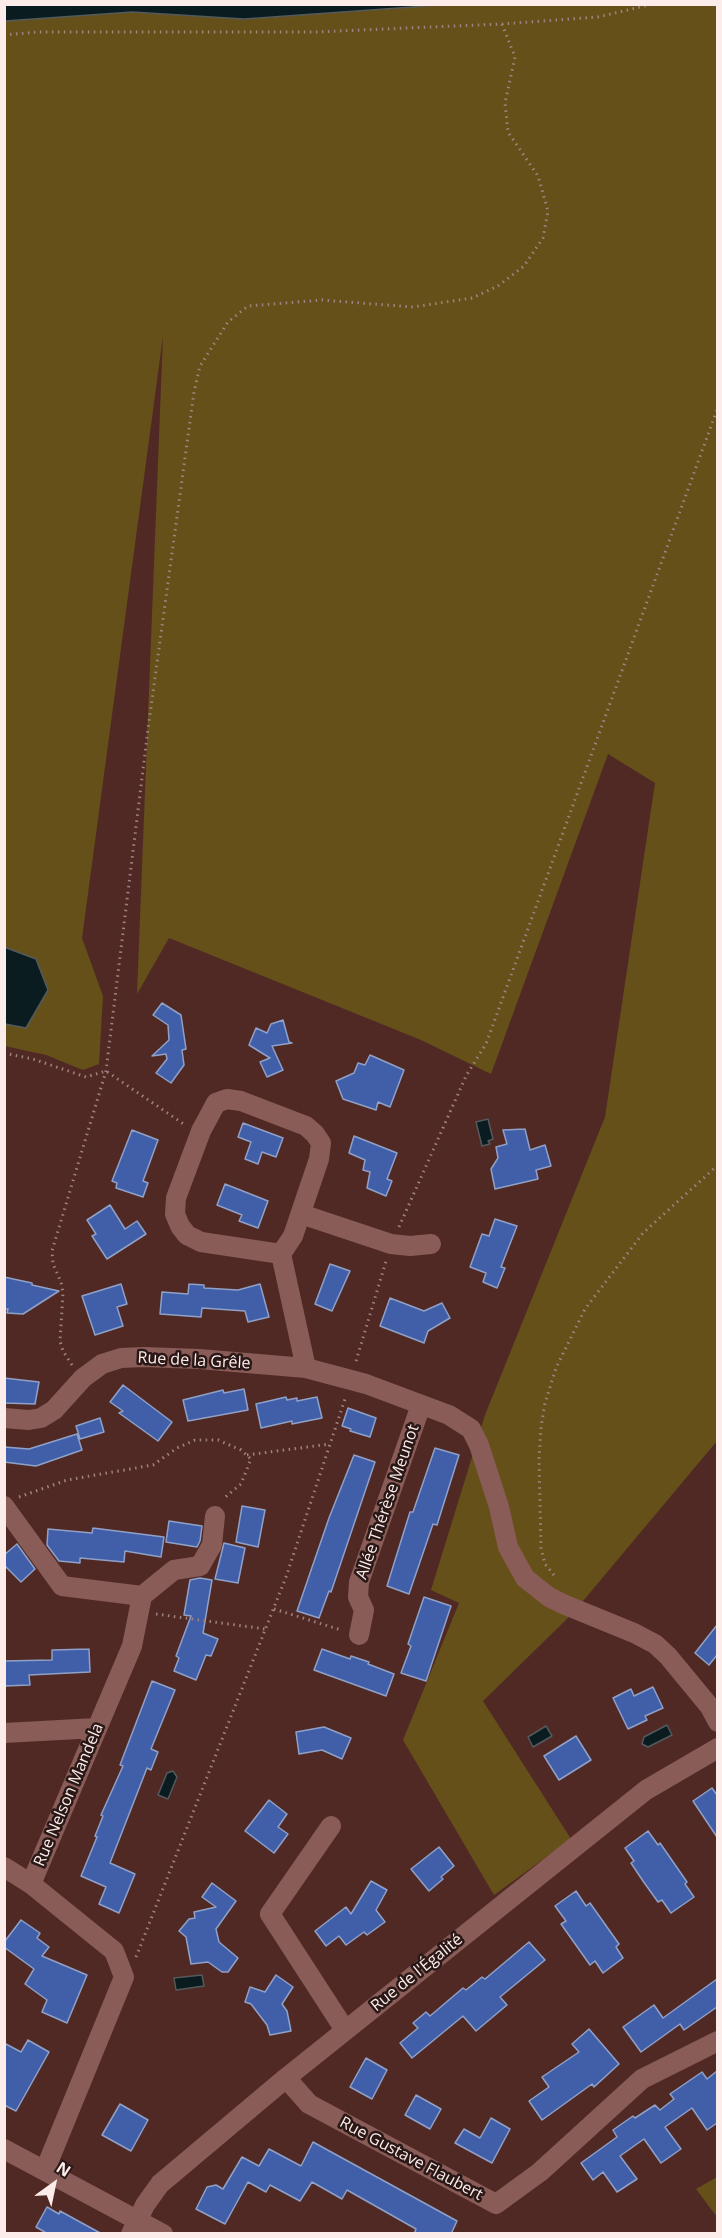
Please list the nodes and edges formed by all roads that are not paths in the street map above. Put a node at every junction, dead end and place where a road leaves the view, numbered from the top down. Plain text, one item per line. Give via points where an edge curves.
1 (300, 1214) junction
2 (431, 1244) dead end
3 (281, 1254) junction
4 (306, 1368) junction
5 (421, 1405) junction
6 (4, 1418) edge
7 (10, 1502) edge
8 (215, 1516) road end
9 (141, 1604) junction
10 (359, 1635) road end
11 (717, 1722) edge
12 (97, 1728) junction
13 (4, 1733) edge
14 (717, 1748) edge
15 (331, 1826) dead end
16 (4, 1866) edge
17 (31, 1884) junction
18 (345, 2030) junction
19 (717, 2041) edge
20 (286, 2078) junction
21 (4, 2149) edge
22 (45, 2170) junction
23 (134, 2227) edge
24 (163, 2234) edge

1 - 2 street via 391,1244
1 - 3 street via 293,1236
1 - 3 street via 318,1159 321,1143 315,1134 306,1126 241,1101 227,1099 216,1103 176,1198 175,1214 180,1226 186,1235 201,1242
3 - 4 street
4 - 5 street, Rue de la Grêle
4 - 6 street, Rue de la Grêle via 199,1359 121,1358 83,1378 54,1410 41,1418
5 - 10 street, Allée Thérèse Meunot via 359,1582 358,1597 364,1610
5 - 11 street, Rue de la Grêle via 449,1415 471,1429 500,1507 508,1548 525,1578 556,1600 655,1644 710,1707
7 - 9 street via 62,1586
8 - 9 street via 212,1545 200,1566 174,1570
9 - 12 street, Rue Nelson Mandela via 132,1646
12 - 13 street
12 - 17 street, Rue Nelson Mandela
14 - 18 street, Rue de l'Égalité via 646,1790
15 - 18 street via 270,1914
16 - 17 street
17 - 22 street, Rue Nelson Mandela via 114,1951 124,1977
18 - 20 street, Rue de l'Égalité
19 - 20 street, Rue Gustave Flaubert via 642,2079 540,2172 496,2204 309,2104
20 - 23 street, Rue de l'Égalité via 160,2184
21 - 22 street
22 - 23 street
23 - 24 street

